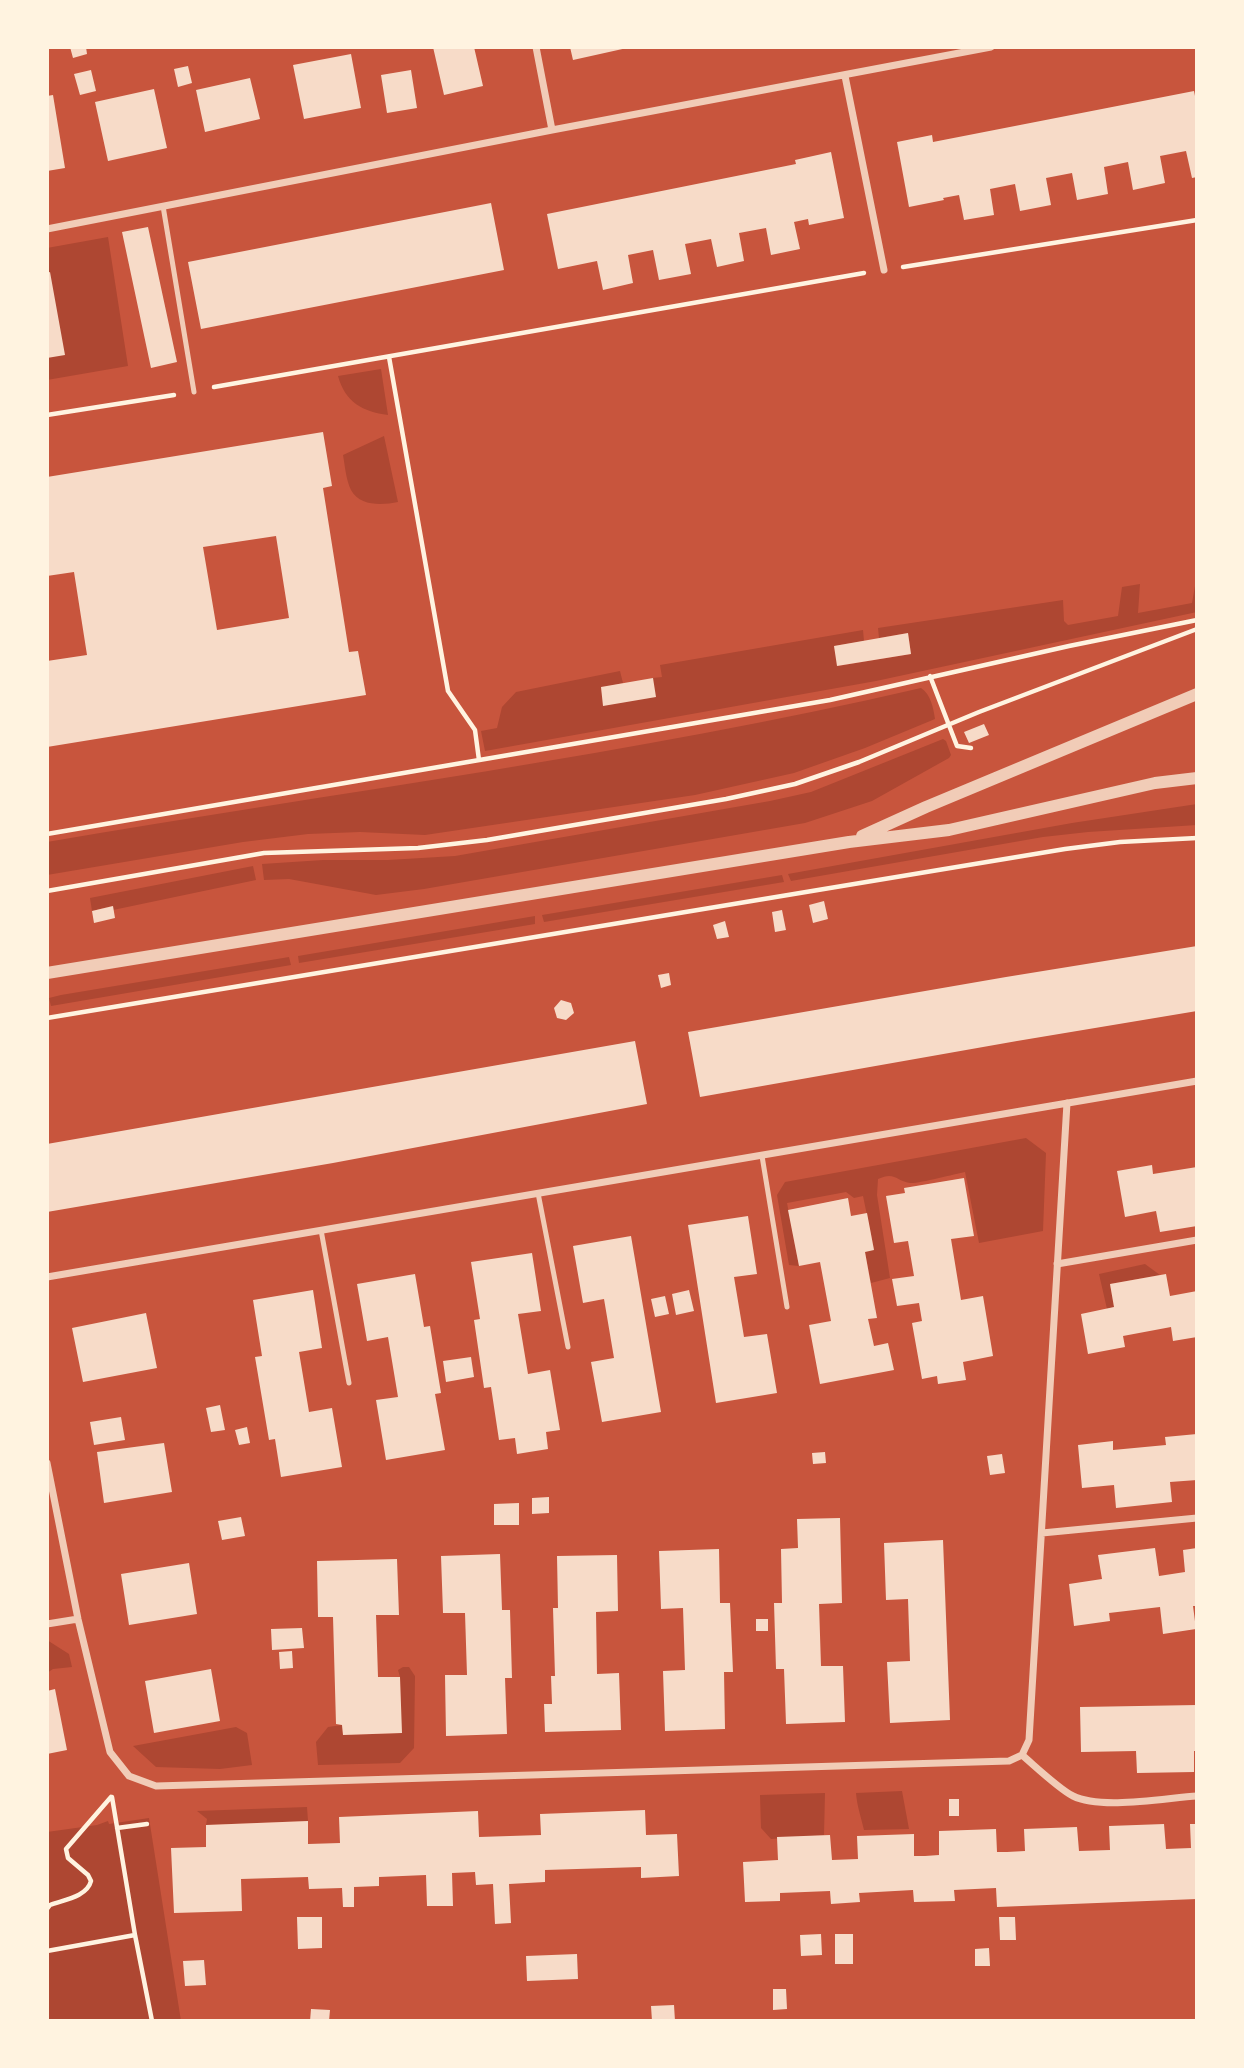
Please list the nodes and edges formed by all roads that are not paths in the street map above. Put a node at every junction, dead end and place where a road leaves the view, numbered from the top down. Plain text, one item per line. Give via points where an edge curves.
1 (536, 47) edge
2 (991, 47) edge
3 (845, 76) junction
4 (552, 130) junction
5 (163, 206) junction
6 (47, 229) edge
7 (884, 270) road end
8 (194, 392) road end
9 (1197, 694) edge
10 (1197, 778) edge
11 (849, 842) junction
12 (47, 973) edge
13 (1197, 1082) edge
14 (1067, 1103) junction
15 (762, 1156) junction
16 (538, 1193) junction
17 (321, 1230) junction
18 (1197, 1240) edge
19 (1057, 1264) junction
20 (47, 1277) edge
21 (787, 1307) dead end
22 (568, 1347) dead end
23 (349, 1383) dead end
24 (47, 1462) edge
25 (1197, 1518) edge
26 (1042, 1533) junction
27 (78, 1619) junction
28 (47, 1624) edge
29 (1022, 1755) junction
30 (1197, 1796) edge

1 - 4 street
2 - 3 street
3 - 4 street
3 - 7 street
4 - 5 street
5 - 6 street
5 - 8 lane
9 - 11 street
10 - 11 street via 1155,783 949,830
11 - 12 street
13 - 14 street
14 - 15 street
14 - 19 street
15 - 16 street
15 - 21 lane
16 - 17 street
16 - 22 lane
17 - 20 street
17 - 23 lane
18 - 19 street
19 - 26 street
24 - 27 street
25 - 26 street
26 - 29 street via 1029,1740
27 - 28 street
27 - 29 street via 110,1752 129,1776 156,1786 1005,1762
29 - 30 street via 1073,1796 1091,1801

